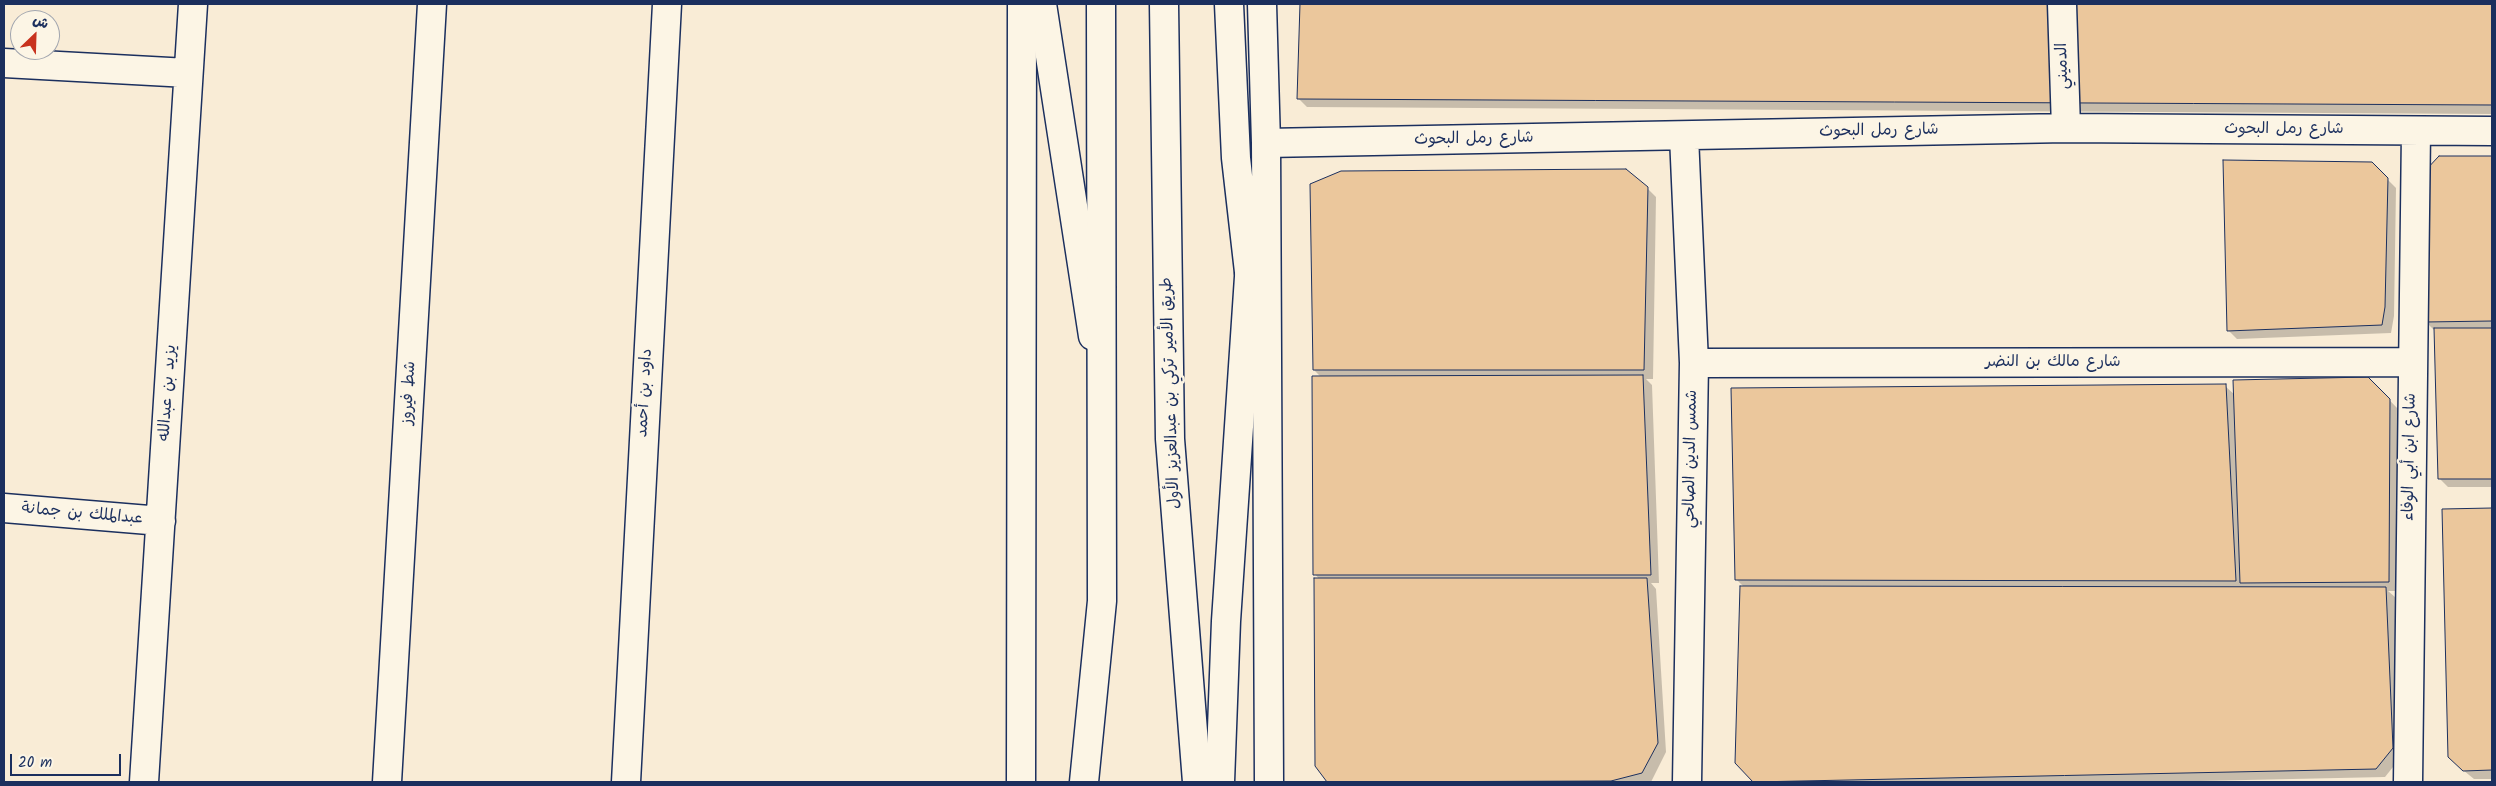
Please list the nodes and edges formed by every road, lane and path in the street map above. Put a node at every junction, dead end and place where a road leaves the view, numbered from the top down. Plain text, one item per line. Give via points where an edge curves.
1 (193, 4) edge
2 (432, 4) edge
3 (667, 4) edge
4 (1022, 4) edge
5 (1042, 4) edge
6 (1101, 4) edge
7 (1164, 4) edge
8 (1229, 4) edge
9 (1262, 4) edge
10 (2062, 4) edge
11 (4, 63) edge
12 (188, 73) junction
13 (2066, 128) junction
14 (2416, 131) junction
15 (2492, 131) edge
16 (1684, 136) junction
17 (1266, 143) junction
18 (1249, 272) junction
19 (2412, 362) junction
20 (1694, 363) junction
21 (1102, 394) junction
22 (4, 508) edge
23 (161, 521) junction
24 (144, 782) edge
25 (387, 782) edge
26 (626, 782) edge
27 (1021, 782) edge
28 (1084, 782) edge
29 (1197, 782) edge
30 (1220, 782) edge
31 (1269, 782) edge
32 (1687, 782) edge
33 (2408, 782) edge

1 - 12 street, يزيد بن عبدالله
2 - 25 street, شط فيروز
3 - 26 street, داود بن أحمد
4 - 27 street
5 - 21 street
6 - 21 street
7 - 29 street, طريق الأمير تركي بن عبدالعزيز الأول via 1170,439
8 - 18 street via 1236,158
9 - 17 street
10 - 13 street, الدميني
11 - 12 street
12 - 23 street, يزيد بن عبدالله
13 - 14 street, شارع رمل البحوث
13 - 16 street, شارع رمل البحوث
14 - 15 street, شارع رمل البحوث
14 - 19 street, شارع ابن أبي الوفاء
16 - 17 street, شارع رمل البحوث
16 - 20 street, شمس الدين الصالحي
17 - 18 street via 1253,214
17 - 31 street
18 - 30 street via 1226,621
19 - 20 street, شارع مالك بن النضر
19 - 33 street, شارع ابن أبي الوفاء
20 - 32 street, شمس الدين الصالحي
21 - 28 street via 1102,601
22 - 23 street, عبدالملك بن جمانة
23 - 24 street, يزيد بن عبدالله

